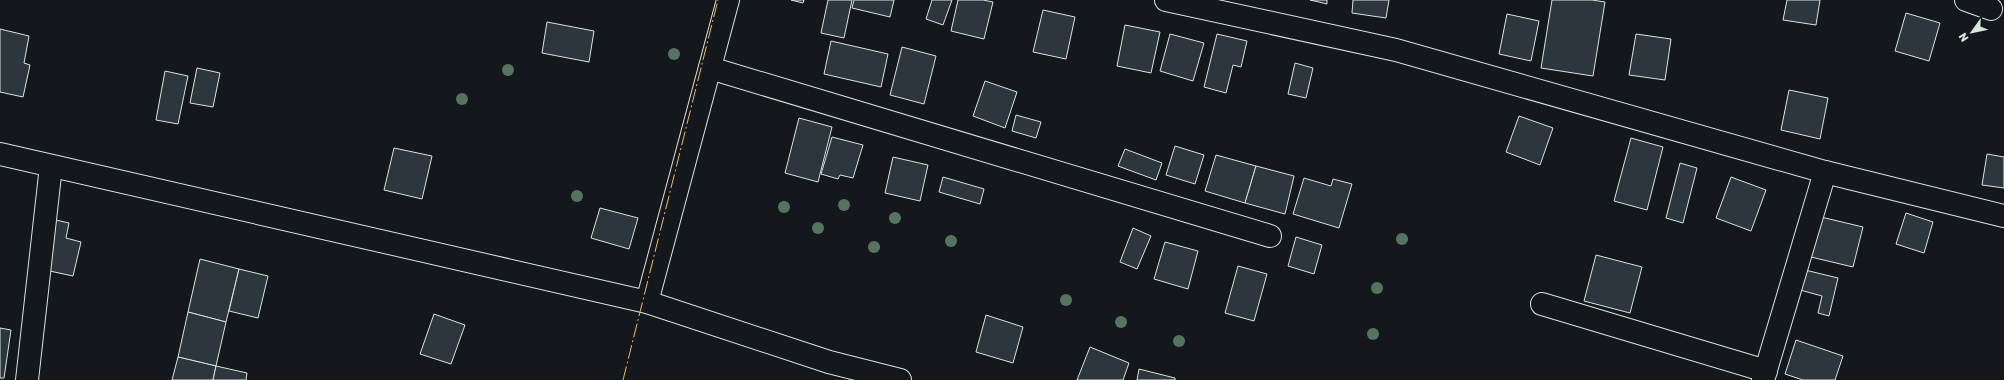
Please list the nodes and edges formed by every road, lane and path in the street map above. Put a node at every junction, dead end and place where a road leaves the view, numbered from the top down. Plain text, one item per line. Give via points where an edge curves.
1 (728, 0) edge
2 (1166, 0) edge
3 (1966, 0) edge
4 (1991, 9) dead end
5 (710, 68) junction
6 (0, 154) edge
7 (51, 166) junction
8 (1825, 172) junction
9 (2004, 216) edge
10 (1270, 236) dead end
11 (647, 302) junction
12 (1542, 304) dead end
13 (827, 371) edge
14 (1765, 376) edge
15 (27, 380) edge
16 (900, 380) edge

1 - 5 street
2 - 8 street via 1396,50
3 - 4 street
5 - 10 street
5 - 11 street
6 - 7 street
7 - 11 street
7 - 15 street
8 - 9 street
8 - 14 street
11 - 13 street
12 - 14 street
13 - 16 street

